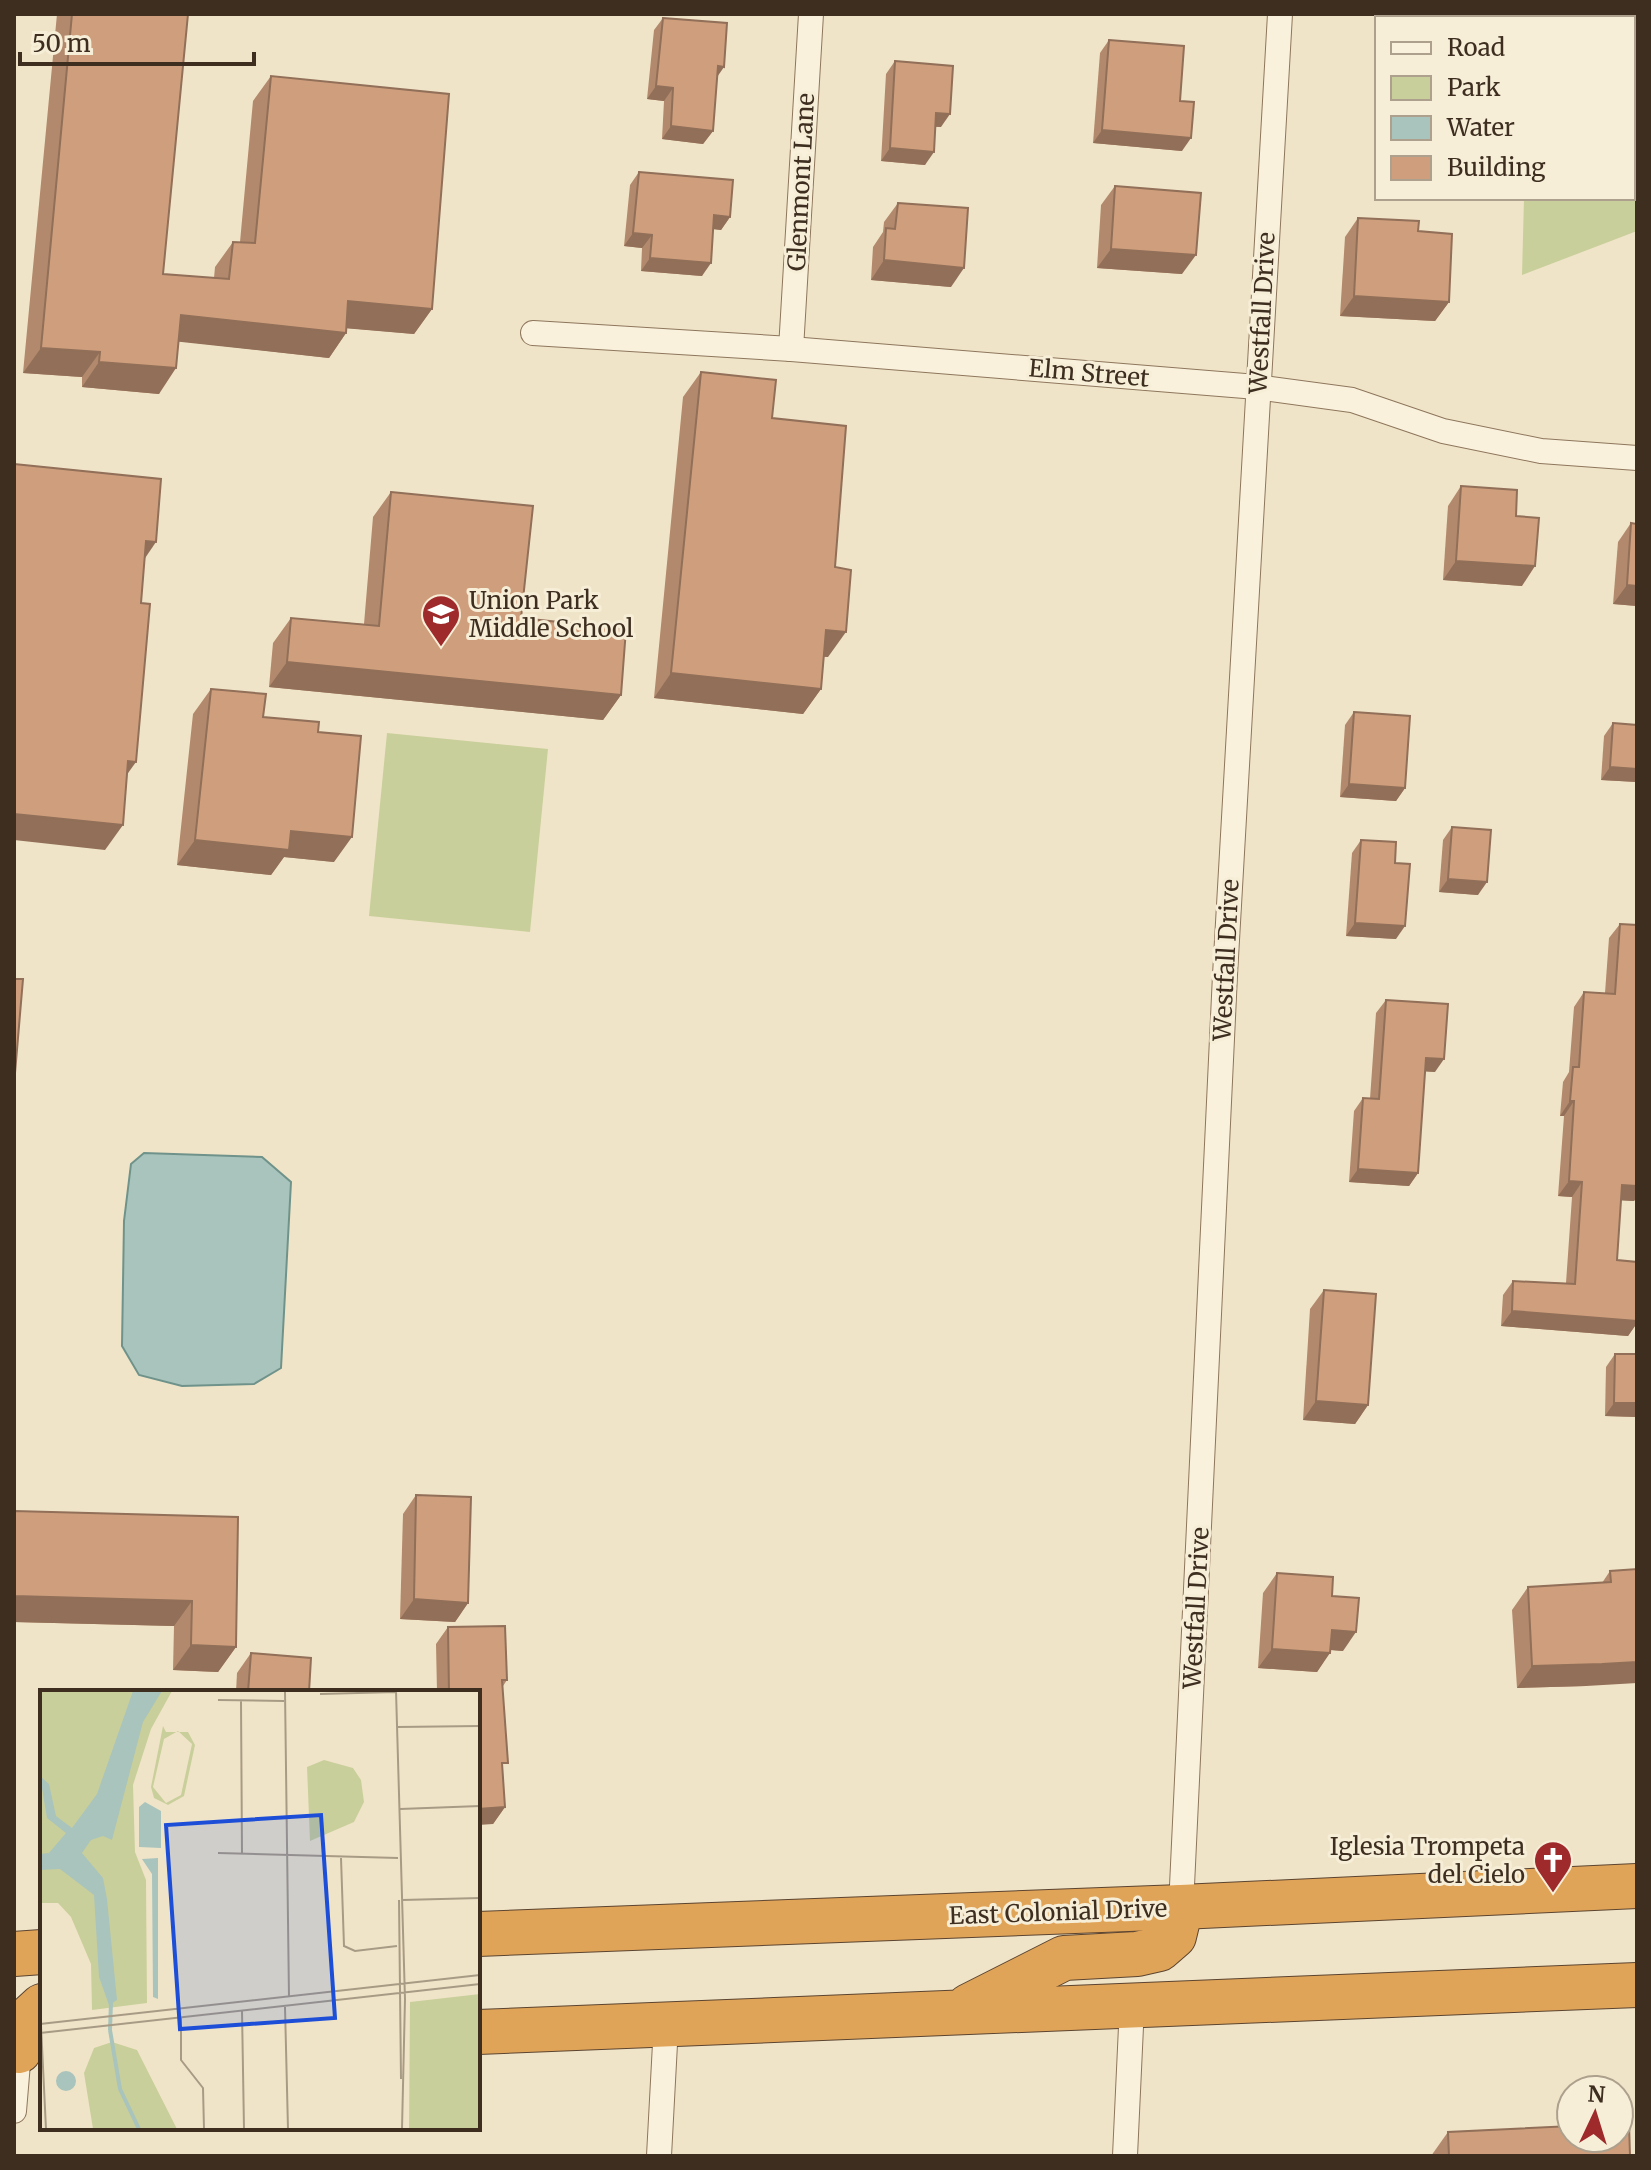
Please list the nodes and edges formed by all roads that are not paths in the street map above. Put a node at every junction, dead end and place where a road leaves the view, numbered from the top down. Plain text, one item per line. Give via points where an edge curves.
1 (811, 14) edge
2 (1280, 14) edge
3 (533, 333) dead end
4 (791, 349) junction
5 (1257, 387) junction
6 (1637, 458) edge
7 (1637, 1886) edge
8 (1181, 1907) junction
9 (480, 1934) edge
10 (40, 1952) edge
11 (14, 1954) edge
12 (1637, 1985) edge
13 (1132, 2005) junction
14 (40, 2008) edge
15 (956, 2012) junction
16 (666, 2025) junction
17 (480, 2032) edge
18 (25, 2051) edge
19 (14, 2111) edge
20 (659, 2156) edge
21 (1125, 2156) edge

1 - 4 street, Glenmont Lane
2 - 5 street, Westfall Drive
3 - 4 street, Elm Street
4 - 5 street, Elm Street
5 - 6 street, Elm Street via 1352,400 1443,431 1541,451
5 - 8 street, Westfall Drive
7 - 8 highway, East Colonial Drive
8 - 9 highway, East Colonial Drive
8 - 15 highway via 1174,1936 1159,1949 1064,1958
10 - 11 highway
12 - 13 highway
13 - 15 highway
13 - 21 street
14 - 18 highway via 30,2017
15 - 16 highway
16 - 17 highway
16 - 20 street
18 - 19 street

